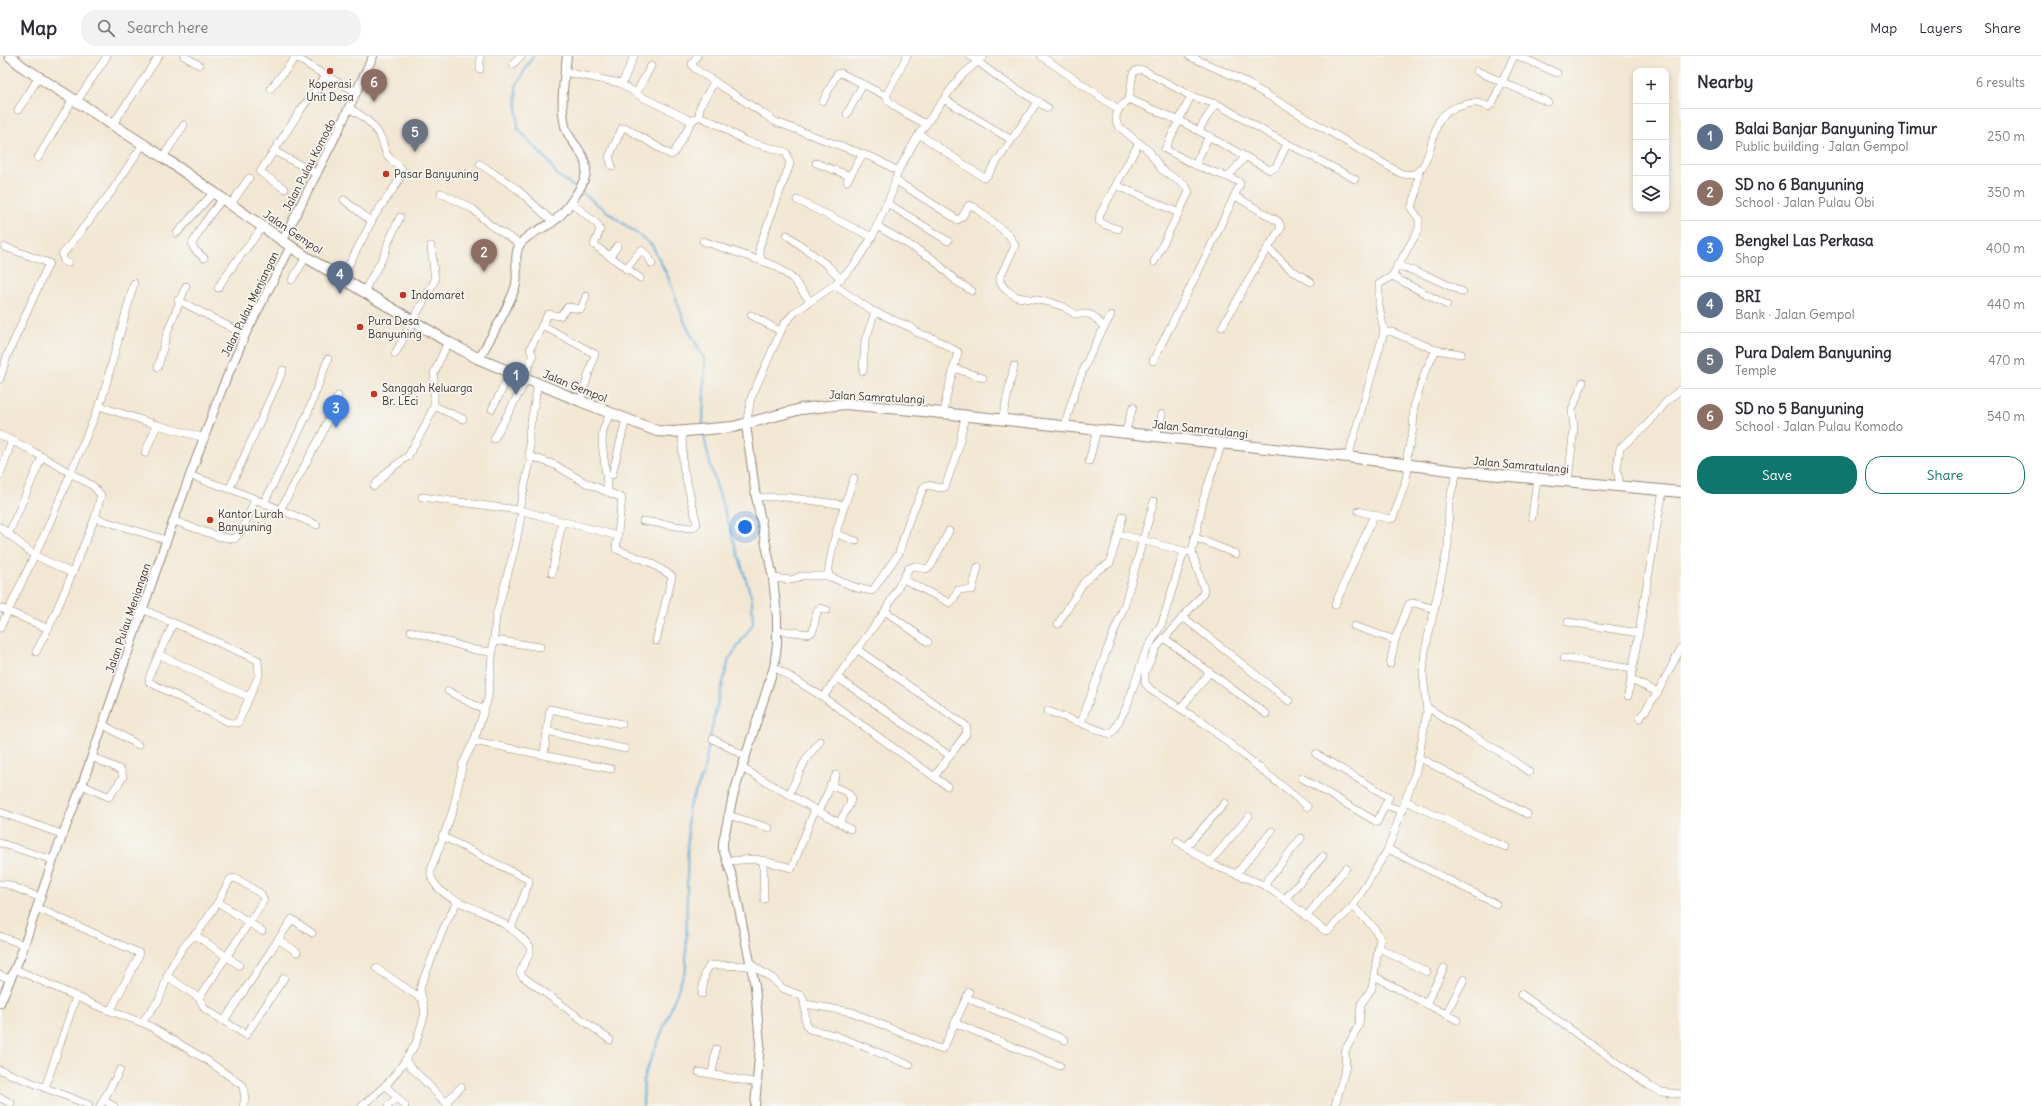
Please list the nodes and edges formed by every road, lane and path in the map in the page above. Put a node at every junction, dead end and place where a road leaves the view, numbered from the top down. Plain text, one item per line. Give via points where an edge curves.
1 (10, 56) edge
2 (107, 56) edge
3 (159, 56) edge
4 (184, 56) edge
5 (373, 56) edge
6 (480, 56) edge
7 (521, 56) edge
8 (567, 56) edge
9 (634, 56) edge
10 (697, 56) edge
11 (907, 56) edge
12 (970, 56) edge
13 (984, 56) edge
14 (1041, 56) edge
15 (1189, 56) edge
16 (1514, 56) edge
17 (1518, 56) edge
18 (295, 57) edge
19 (978, 62) junction
20 (513, 64) dead end
21 (199, 65) dead end
22 (651, 66) dead end
23 (480, 69) dead end
24 (1477, 71) dead end
25 (565, 72) junction
26 (1556, 73) dead end
27 (326, 76) junction
28 (39, 77) junction
29 (714, 82) junction
30 (1502, 82) junction
31 (622, 84) junction
32 (863, 84) junction
33 (271, 88) dead end
34 (357, 92) junction
35 (636, 93) junction
36 (886, 96) junction
37 (1191, 96) junction
38 (944, 99) junction
39 (1129, 99) junction
40 (75, 100) junction
41 (823, 101) dead end
42 (1038, 101) junction
43 (1548, 102) dead end
44 (1215, 104) junction
45 (349, 108) junction
46 (1048, 108) dead end
47 (1118, 109) junction
48 (18, 110) dead end
49 (847, 114) dead end
50 (699, 116) junction
51 (692, 121) junction
52 (1180, 121) junction
53 (113, 124) junction
54 (926, 124) junction
55 (184, 125) dead end
56 (1199, 130) junction
57 (919, 134) junction
58 (1209, 136) junction
59 (1010, 139) junction
60 (1139, 142) junction
61 (143, 144) junction
62 (1288, 144) junction
63 (1165, 148) junction
64 (274, 151) junction
65 (863, 154) junction
66 (1152, 155) junction
67 (163, 157) junction
68 (1245, 157) junction
69 (38, 158) dead end
70 (816, 163) dead end
71 (480, 164) dead end
72 (1195, 165) junction
73 (612, 166) dead end
74 (898, 171) junction
75 (1419, 171) junction
76 (317, 174) junction
77 (1228, 177) junction
78 (249, 178) dead end
79 (1355, 179) dead end
80 (895, 180) junction
81 (1116, 185) junction
82 (285, 189) dead end
83 (214, 192) junction
84 (441, 193) dead end
85 (1235, 196) junction
86 (344, 200) dead end
87 (572, 200) junction
88 (797, 200) dead end
89 (227, 201) junction
90 (887, 203) junction
91 (1179, 213) junction
92 (400, 217) dead end
93 (371, 221) junction
94 (553, 222) junction
95 (263, 226) junction
96 (877, 226) junction
97 (1118, 229) dead end
98 (177, 233) dead end
99 (787, 235) dead end
100 (872, 237) junction
101 (703, 241) dead end
102 (948, 241) dead end
103 (287, 243) junction
104 (520, 244) junction
105 (431, 246) dead end
106 (617, 246) dead end
107 (4, 247) dead end
108 (1268, 248) junction
109 (306, 257) junction
110 (610, 257) junction
111 (204, 258) dead end
112 (761, 260) junction
113 (1154, 262) dead end
114 (68, 263) dead end
115 (652, 264) dead end
116 (1397, 265) junction
117 (626, 269) junction
118 (1392, 276) junction
119 (342, 278) junction
120 (640, 278) dead end
121 (841, 279) junction
122 (292, 280) dead end
123 (1311, 282) dead end
124 (134, 283) dead end
125 (834, 285) junction
126 (186, 286) dead end
127 (218, 288) dead end
128 (364, 291) junction
129 (972, 291) dead end
130 (1463, 292) dead end
131 (586, 296) dead end
132 (178, 300) junction
133 (810, 301) junction
134 (1448, 305) dead end
135 (875, 312) junction
136 (751, 315) dead end
137 (1111, 316) dead end
138 (414, 322) junction
139 (542, 325) junction
140 (1104, 327) junction
141 (1222, 327) dead end
142 (780, 330) junction
143 (1384, 332) junction
144 (245, 335) junction
145 (448, 342) junction
146 (1436, 350) junction
147 (0, 353) edge
148 (395, 354) dead end
149 (1461, 354) dead end
150 (7, 356) junction
151 (479, 359) junction
152 (328, 360) dead end
153 (1153, 361) dead end
154 (1014, 366) dead end
155 (158, 367) dead end
156 (954, 368) junction
157 (283, 370) dead end
158 (863, 371) dead end
159 (511, 372) junction
160 (526, 378) junction
161 (983, 378) dead end
162 (0, 379) edge
163 (1583, 382) dead end
164 (538, 384) junction
165 (1681, 389) edge
166 (338, 396) dead end
167 (580, 402) junction
168 (99, 406) junction
169 (434, 406) junction
170 (1133, 407) dead end
171 (492, 409) dead end
172 (610, 413) junction
173 (944, 414) junction
174 (1162, 414) dead end
175 (965, 416) junction
176 (463, 419) dead end
177 (626, 419) junction
178 (1002, 420) junction
179 (157, 425) junction
180 (746, 425) junction
181 (1065, 427) junction
182 (718, 428) joint
183 (1097, 430) junction
184 (682, 431) junction
185 (1125, 433) junction
186 (0, 435) edge
187 (1156, 436) junction
188 (205, 438) junction
189 (494, 438) dead end
190 (12, 440) junction
191 (1222, 443) junction
192 (145, 453) dead end
193 (530, 456) junction
194 (42, 457) junction
195 (1348, 457) junction
196 (1089, 461) dead end
197 (1409, 465) junction
198 (1457, 471) junction
199 (71, 473) junction
200 (0, 475) edge
201 (612, 475) dead end
202 (191, 476) junction
203 (854, 478) dead end
204 (1537, 478) junction
205 (1568, 480) junction
206 (374, 486) dead end
207 (1620, 486) junction
208 (230, 488) junction
209 (1663, 490) junction
210 (608, 492) junction
211 (1681, 492) edge
212 (422, 497) dead end
213 (756, 497) junction
214 (255, 500) junction
215 (1154, 501) dead end
216 (264, 503) junction
217 (844, 505) junction
218 (280, 510) junction
219 (520, 511) junction
220 (1359, 511) dead end
221 (1374, 515) junction
222 (1123, 516) dead end
223 (1532, 517) dead end
224 (94, 518) junction
225 (174, 521) junction
226 (643, 521) dead end
227 (562, 522) junction
228 (317, 525) dead end
229 (0, 527) edge
230 (949, 531) dead end
231 (837, 534) junction
232 (1119, 534) junction
233 (8, 535) junction
234 (618, 536) junction
235 (1194, 537) junction
236 (166, 540) junction
237 (1144, 540) junction
238 (856, 541) dead end
239 (1184, 551) junction
240 (1192, 552) junction
241 (1236, 554) dead end
242 (34, 555) junction
243 (978, 567) dead end
244 (72, 573) junction
245 (552, 573) dead end
246 (828, 576) junction
247 (773, 578) junction
248 (903, 579) junction
249 (1335, 605) dead end
250 (0, 608) edge
251 (142, 609) junction
252 (1435, 609) junction
253 (827, 610) dead end
254 (7, 611) junction
255 (885, 611) junction
256 (1183, 617) junction
257 (1568, 622) dead end
258 (173, 624) junction
259 (1058, 624) dead end
260 (1354, 626) dead end
261 (0, 628) edge
262 (47, 628) junction
263 (777, 630) junction
264 (412, 632) dead end
265 (1639, 633) junction
266 (1164, 638) junction
267 (1395, 640) junction
268 (656, 641) dead end
269 (493, 642) junction
270 (928, 642) dead end
271 (540, 647) dead end
272 (1681, 648) edge
273 (858, 650) junction
274 (36, 652) dead end
275 (492, 652) junction
276 (160, 656) junction
277 (1564, 658) dead end
278 (1390, 664) dead end
279 (774, 667) junction
280 (1632, 669) junction
281 (1210, 672) junction
282 (838, 678) junction
283 (1631, 680) junction
284 (448, 691) dead end
285 (1658, 692) junction
286 (1628, 696) dead end
287 (250, 697) junction
288 (823, 697) junction
289 (1289, 701) dead end
290 (1427, 707) junction
291 (1181, 708) junction
292 (484, 710) junction
293 (1048, 711) dead end
294 (1266, 714) dead end
295 (1640, 718) dead end
296 (1081, 723) junction
297 (102, 724) junction
298 (622, 724) dead end
299 (547, 731) junction
300 (713, 740) dead end
301 (474, 741) junction
302 (820, 741) dead end
303 (138, 745) dead end
304 (625, 749) dead end
305 (1316, 754) dead end
306 (544, 755) junction
307 (746, 756) junction
308 (950, 756) junction
309 (92, 757) junction
310 (1418, 757) junction
311 (742, 768) junction
312 (611, 769) dead end
313 (1529, 772) dead end
314 (836, 775) dead end
315 (934, 777) junction
316 (1302, 778) dead end
317 (82, 785) junction
318 (830, 785) junction
319 (947, 786) dead end
320 (789, 794) junction
321 (1406, 801) junction
322 (1225, 803) dead end
323 (1385, 805) junction
324 (1308, 807) dead end
325 (817, 810) junction
326 (1403, 811) junction
327 (0, 812) edge
328 (1527, 814) dead end
329 (728, 815) junction
330 (1249, 816) dead end
331 (839, 823) junction
332 (769, 828) dead end
333 (850, 829) dead end
334 (1272, 831) dead end
335 (64, 835) junction
336 (442, 836) junction
337 (1301, 838) dead end
338 (1177, 840) dead end
339 (0, 843) edge
340 (1186, 847) junction
341 (1506, 847) dead end
342 (1388, 849) junction
343 (1323, 856) dead end
344 (52, 860) junction
345 (763, 860) junction
346 (727, 861) junction
347 (1209, 863) junction
348 (1346, 868) dead end
349 (1236, 874) junction
350 (0, 884) edge
351 (1264, 886) junction
352 (41, 898) junction
353 (764, 899) dead end
354 (1285, 899) junction
355 (218, 902) junction
356 (457, 902) junction
357 (1496, 904) dead end
358 (1353, 906) junction
359 (37, 908) junction
360 (1306, 917) junction
361 (250, 922) junction
362 (510, 928) junction
363 (262, 931) dead end
364 (312, 933) dead end
365 (195, 935) junction
366 (0, 936) edge
367 (278, 939) junction
368 (24, 945) junction
369 (1379, 948) junction
370 (297, 952) dead end
371 (226, 957) junction
372 (239, 965) dead end
373 (752, 966) junction
374 (376, 968) dead end
375 (1444, 968) dead end
376 (15, 969) junction
377 (1427, 972) dead end
378 (0, 975) edge
379 (167, 976) junction
380 (1374, 976) junction
381 (284, 978) dead end
382 (10, 979) junction
383 (1464, 979) dead end
384 (702, 994) dead end
385 (1521, 994) dead end
386 (76, 997) junction
387 (199, 998) junction
388 (422, 999) junction
389 (0, 1003) edge
390 (805, 1004) junction
391 (1426, 1004) junction
392 (110, 1011) junction
393 (1446, 1014) junction
394 (1457, 1020) dead end
395 (224, 1021) junction
396 (142, 1022) junction
397 (955, 1023) junction
398 (610, 1040) dead end
399 (1065, 1040) dead end
400 (716, 1049) dead end
401 (405, 1061) junction
402 (910, 1065) dead end
403 (1060, 1066) dead end
404 (0, 1070) edge
405 (120, 1070) dead end
406 (699, 1072) dead end
407 (712, 1074) junction
408 (758, 1083) junction
409 (385, 1085) junction
410 (461, 1087) dead end
411 (45, 1088) junction
412 (1681, 1094) edge
413 (397, 1097) junction
414 (0, 1098) edge
415 (11, 1103) dead end
416 (102, 1103) edge
417 (448, 1104) edge
418 (89, 1105) dead end
419 (1337, 1105) edge
420 (114, 1106) edge
421 (243, 1106) edge
422 (362, 1106) edge
423 (388, 1106) edge
424 (405, 1106) edge
425 (755, 1106) edge

1 - 28 main road, Jalan Gempol
2 - 40 street
3 - 53 street
4 - 21 street
5 - 34 street, Jalan Pulau Komodo
6 - 23 street
7 - 20 street
8 - 25 street
9 - 31 street
10 - 29 street via 692,64 694,68
11 - 36 street
12 - 19 street
13 - 19 street
14 - 47 street
15 - 75 street via 1238,78 1400,173 1408,176
16 - 30 street
17 - 26 street
18 - 27 street
18 - 33 street
19 - 38 street via 959,78
19 - 42 street
22 - 35 street
24 - 30 street
25 - 31 street
25 - 87 street via 564,125 586,164 586,175
27 - 34 street
27 - 64 street
28 - 40 main road, Jalan Gempol
28 - 48 street
29 - 50 street via 700,107
29 - 65 street via 776,122
30 - 43 street
30 - 75 street via 1490,106 1474,102 1454,107 1442,118
31 - 35 street
32 - 36 street
32 - 41 street via 839,73
32 - 49 street
34 - 45 street, Jalan Pulau Komodo
35 - 51 street
36 - 54 street via 894,106
37 - 39 street via 1140,69 1133,73
37 - 44 street
37 - 52 street
38 - 54 street
38 - 59 street
39 - 47 street
39 - 52 street
40 - 53 main road, Jalan Gempol
40 - 69 street
42 - 46 street
42 - 59 street
44 - 56 street
44 - 62 street
45 - 76 street, Jalan Pulau Komodo
45 - 93 street via 375,127 387,155 403,172
47 - 60 street via 1118,126
50 - 51 street
50 - 112 street via 745,141 786,152 790,159 759,248
51 - 73 street via 671,155 622,128 608,157
52 - 56 street
52 - 63 street
53 - 61 main road, Jalan Gempol
54 - 57 street
55 - 67 street
56 - 58 street
57 - 59 street via 984,178
57 - 74 street
58 - 68 street
58 - 72 street
60 - 66 street
60 - 81 street
61 - 67 main road, Jalan Gempol
61 - 114 street via 112,191 62,255
62 - 68 street via 1272,170
62 - 79 street
63 - 66 street
63 - 72 street
64 - 76 street
64 - 82 street via 261,174
65 - 70 street via 848,178
65 - 74 street
66 - 91 street via 1161,169 1188,189
67 - 83 main road, Jalan Gempol
68 - 77 street
71 - 94 street via 517,189
72 - 77 street
74 - 80 street
75 - 116 street via 1411,208 1419,219 1419,228
76 - 103 street, Jalan Pulau Komodo
77 - 85 street via 1239,182
78 - 89 street
80 - 90 street
80 - 140 street via 958,220 969,205 974,207 1009,235 1015,246 1000,282 1010,293 1017,297 1059,305 1075,314 1088,314
81 - 91 street
81 - 97 street via 1099,218 1102,223
83 - 89 main road, Jalan Gempol
83 - 98 street
84 - 104 street via 473,209
85 - 108 street via 1280,224 1281,228
85 - 153 street
86 - 93 street
87 - 94 street
87 - 110 street via 597,224 600,230 594,245
88 - 100 street
89 - 95 main road, Jalan Gempol
89 - 111 street via 204,223 192,244
90 - 96 street
90 - 102 street
91 - 113 street
92 - 128 street via 385,254
93 - 119 street
94 - 104 street
95 - 103 main road, Jalan Gempol
95 - 127 street via 245,253 228,270
96 - 100 street
96 - 129 street via 933,259 956,281
99 - 121 street via 827,265
100 - 121 street
101 - 112 street
103 - 109 main road, Jalan Gempol
103 - 144 street, Jalan Pulau Menjangan
104 - 151 street via 517,252 515,289
105 - 138 street via 435,280
106 - 110 street
107 - 150 street via 49,263
108 - 123 street via 1290,269
108 - 141 street
109 - 119 main road, Jalan Gempol
109 - 122 street
110 - 117 street
112 - 133 street via 784,271
115 - 117 street via 641,250
116 - 118 street
116 - 130 street
117 - 120 street
118 - 134 street
118 - 143 street via 1379,284 1378,290
119 - 128 main road, Jalan Gempol
121 - 125 street
124 - 168 street
125 - 133 street
125 - 135 street
126 - 132 street
128 - 138 main road, Jalan Gempol
131 - 139 street via 580,309 568,307 560,316 548,313
132 - 144 street
132 - 155 street
133 - 142 street via 788,319
135 - 156 street via 933,338 957,352
135 - 158 street via 865,341
136 - 142 street
137 - 140 street
138 - 145 main road, Jalan Gempol
138 - 148 street
139 - 160 street via 530,349 534,356
139 - 167 street via 595,354
140 - 181 street via 1081,372
142 - 180 street via 751,398
143 - 146 street via 1392,332
143 - 195 street
144 - 188 street, Jalan Pulau Menjangan
145 - 151 main road, Jalan Gempol
145 - 169 street via 434,373
146 - 149 street
146 - 197 street via 1425,372 1414,407 1413,429 1407,456
147 - 150 street
150 - 162 street
151 - 159 main road, Jalan Gempol
152 - 216 street via 307,415
154 - 178 street
156 - 161 street
156 - 173 street
157 - 208 street
159 - 160 main road, Jalan Gempol
159 - 171 street
160 - 164 main road, Jalan Gempol
160 - 189 street
163 - 205 street via 1572,410 1574,428
164 - 167 main road, Jalan Gempol
164 - 193 street via 529,433
165 - 207 street via 1646,426 1620,448 1617,469
166 - 218 street via 325,428
167 - 172 main road, Jalan Gempol
168 - 179 street
168 - 199 street
169 - 176 street
169 - 206 street via 411,453
170 - 185 street
172 - 177 main road, Jalan Gempol
172 - 210 street via 603,430 602,442
173 - 175 main road, Jalan Samratulangi
173 - 180 main road, Jalan Samratulangi via 845,404 793,410
174 - 187 street
175 - 178 main road, Jalan Samratulangi
175 - 246 street via 958,450 945,487 927,485 924,488 909,520 899,553 874,589 868,592
177 - 184 main road, Jalan Gempol via 657,431
177 - 201 street
178 - 181 main road, Jalan Samratulangi
179 - 188 street
179 - 192 street
180 - 182 main road, Jalan Samratulangi
180 - 213 street
181 - 183 main road, Jalan Samratulangi
182 - 184 main road, Jalan Gempol
183 - 185 main road, Jalan Samratulangi
183 - 196 street
184 - 226 street via 683,466 697,524 690,528
185 - 187 main road, Jalan Samratulangi
186 - 190 street
187 - 191 main road, Jalan Samratulangi
188 - 202 street, Jalan Pulau Menjangan
190 - 194 street
190 - 200 street
191 - 195 main road, Jalan Samratulangi
191 - 235 street
193 - 210 street via 555,465
193 - 219 street
194 - 199 street
194 - 233 street
195 - 197 main road, Jalan Samratulangi
197 - 198 main road, Jalan Samratulangi
197 - 221 street via 1393,518
198 - 204 main road, Jalan Samratulangi
198 - 252 street via 1449,502 1448,546
199 - 224 street via 93,486 101,496
199 - 242 street
202 - 208 street
202 - 225 street, Jalan Pulau Menjangan
203 - 217 street
204 - 205 main road, Jalan Samratulangi
204 - 223 street
205 - 207 main road, Jalan Samratulangi
207 - 209 main road, Jalan Samratulangi
208 - 214 street
209 - 211 main road, Jalan Samratulangi
209 - 265 street
210 - 234 street via 620,497 622,501
212 - 219 street
213 - 217 street via 784,496
213 - 247 street
214 - 216 street
214 - 225 street via 241,532 234,539 217,536
215 - 237 street
216 - 218 street
217 - 231 street
218 - 228 street
219 - 227 street
219 - 269 street via 515,547 496,616
220 - 221 street
221 - 249 street
222 - 232 street
224 - 236 street
224 - 244 street
225 - 236 street, Jalan Pulau Menjangan
227 - 234 street
227 - 245 street
229 - 233 street
230 - 248 street via 931,566 926,569 912,566
231 - 238 street
231 - 246 street via 829,561
232 - 237 street
232 - 259 street via 1110,563 1084,582
233 - 242 street
234 - 268 street via 618,550 649,562 672,576
235 - 240 street
235 - 241 street
236 - 251 street, Jalan Pulau Menjangan
237 - 239 street
237 - 296 street via 1124,607
239 - 240 street
239 - 296 street via 1162,623 1145,653 1127,706 1114,730 1110,734
240 - 256 street via 1204,590
242 - 244 street
242 - 254 street
243 - 248 street via 972,590 960,589 950,602
244 - 262 street
246 - 247 street via 801,576 792,580
247 - 263 street
248 - 255 street
250 - 254 street
251 - 258 street
251 - 297 street, Jalan Pulau Menjangan
252 - 267 street via 1409,604
252 - 290 street via 1424,661
253 - 263 street via 820,608 817,611 813,631 809,634
254 - 261 street
254 - 262 street
255 - 270 street
255 - 273 street
256 - 266 street
256 - 289 street
257 - 265 street
258 - 276 street
258 - 287 street via 258,660 260,670
260 - 267 street
262 - 274 street
263 - 279 street
264 - 275 street via 475,650
265 - 280 street
266 - 281 street
266 - 291 street via 1156,648 1145,672 1145,683 1151,690
267 - 278 street
269 - 271 street
269 - 275 street
272 - 285 street
273 - 282 street
273 - 308 street via 965,725 966,734
275 - 292 street via 491,681
276 - 287 street
276 - 287 street via 149,675 149,682 230,723 238,723
277 - 280 street
279 - 288 street
279 - 307 street
280 - 283 street
281 - 291 street
281 - 294 street
282 - 288 street
282 - 308 street
283 - 285 street
283 - 286 street
284 - 292 street
285 - 295 street
288 - 315 street
290 - 310 street
290 - 313 street via 1453,725 1511,757
291 - 324 street via 1232,745
292 - 301 street
293 - 296 street
297 - 303 street
297 - 309 street, Jalan Pulau Menjangan
298 - 299 street via 550,709
299 - 304 street
299 - 306 street
300 - 307 street
301 - 306 street
301 - 336 street via 463,763 453,810
302 - 320 street via 806,759
305 - 323 street via 1389,797
306 - 312 street
307 - 311 street
308 - 315 street
309 - 317 street, Jalan Pulau Menjangan
309 - 317 street via 121,770 123,777 109,797
310 - 321 street
310 - 328 street
311 - 320 street
311 - 329 street
314 - 318 street
315 - 319 street
316 - 323 street via 1377,822
317 - 335 street, Jalan Pulau Menjangan
318 - 325 street
318 - 331 street via 847,792 851,797 850,804
320 - 325 street
321 - 326 street
321 - 341 street
322 - 340 street
323 - 326 street
325 - 331 street
325 - 345 street via 792,868
326 - 342 street
327 - 335 street
329 - 332 street
329 - 346 street via 723,842
330 - 347 street
331 - 333 street
334 - 349 street
335 - 344 street, Jalan Pulau Menjangan
336 - 356 street via 431,877
336 - 362 street via 529,880
337 - 351 street
338 - 340 street
339 - 344 street
340 - 347 street
342 - 357 street
342 - 358 street
343 - 354 street
344 - 352 street, Jalan Pulau Menjangan
345 - 346 street
345 - 353 street
346 - 373 street
347 - 349 street
348 - 360 street
349 - 351 street
350 - 352 street
351 - 354 street
352 - 359 street, Jalan Pulau Menjangan
354 - 360 street
355 - 361 street
355 - 361 street via 232,878 248,885 262,894 264,900
355 - 365 street
356 - 362 street
356 - 388 street via 420,988
358 - 360 street via 1327,932
358 - 369 street via 1377,932 1380,938
359 - 368 street, Jalan Pulau Menjangan
359 - 392 street via 139,953
361 - 363 street
361 - 371 street
362 - 398 street via 530,947 530,953 520,972 522,976
364 - 367 street via 292,919
365 - 371 street
365 - 379 street via 183,948
366 - 368 street
367 - 370 street
367 - 395 street
368 - 376 street, Jalan Pulau Menjangan
369 - 377 street
369 - 380 street
371 - 372 street
371 - 387 street
373 - 384 street via 710,965 705,973
373 - 390 street via 772,978 782,988 802,996
373 - 408 street via 760,1044
374 - 388 street
375 - 391 street
376 - 382 street, Jalan Pulau Menjangan
376 - 386 street
378 - 382 street
379 - 387 street
379 - 396 street via 159,1000
380 - 391 street
380 - 419 street via 1371,993 1359,1008 1358,1029 1345,1051 1346,1066
381 - 395 street via 246,1035
382 - 389 street, Jalan Pulau Menjangan
383 - 393 street
385 - 412 street via 1651,1087 1661,1092
386 - 392 street
386 - 411 street
387 - 395 street via 205,1009
388 - 401 street via 424,1013 419,1035
390 - 397 street via 852,1012 943,1049
390 - 402 street via 806,1025 809,1029
391 - 393 street
392 - 396 street
393 - 394 street
396 - 421 street via 243,1086
397 - 399 street via 968,995
397 - 403 street
400 - 407 street
401 - 409 street
401 - 417 street
404 - 411 street
405 - 416 street
406 - 407 street
407 - 408 street
408 - 425 street
409 - 413 street
409 - 422 street
410 - 417 street
411 - 418 street
413 - 423 street
413 - 424 street
414 - 415 street
416 - 420 street

